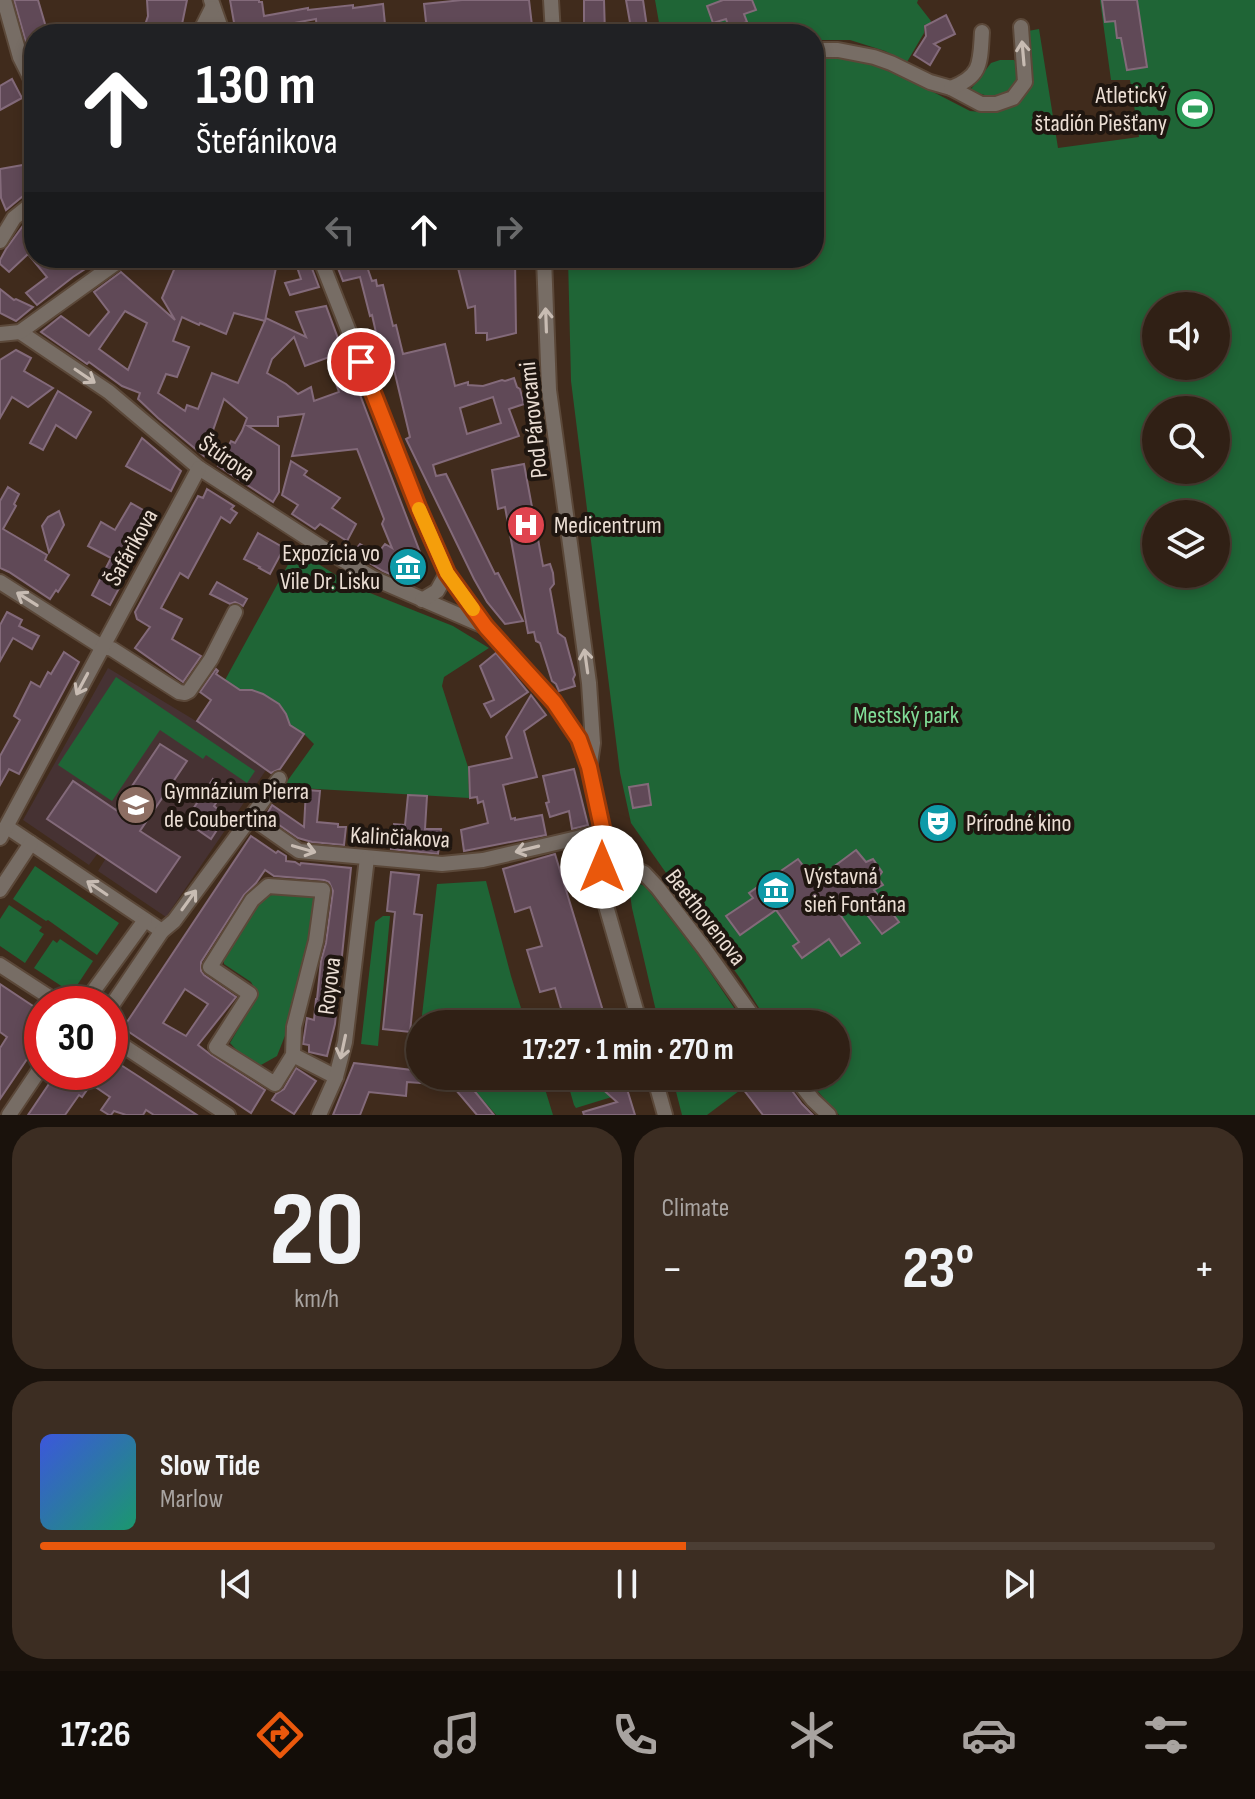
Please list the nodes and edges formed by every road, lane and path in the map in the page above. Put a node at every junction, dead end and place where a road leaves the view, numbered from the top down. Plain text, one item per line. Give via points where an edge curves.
1 (4, 0) edge
2 (551, 0) edge
3 (212, 4) edge
4 (203, 24) edge
5 (219, 24) edge
6 (552, 24) edge
7 (1021, 27) dead end
8 (982, 32) dead end
9 (824, 50) edge
10 (24, 65) edge
11 (951, 88) junction
12 (24, 210) edge
13 (0, 241) edge
14 (109, 268) edge
15 (324, 268) edge
16 (544, 268) edge
17 (20, 332) junction
18 (0, 334) edge
19 (199, 468) junction
20 (447, 573) junction
21 (0, 583) edge
22 (422, 600) junction
23 (235, 612) dead end
24 (486, 627) junction
25 (102, 647) junction
26 (591, 702) junction
27 (567, 720) junction
28 (589, 767) junction
29 (279, 779) dead end
30 (250, 817) junction
31 (4, 832) edge
32 (603, 832) junction
33 (31, 843) junction
34 (367, 858) junction
35 (602, 867) junction
36 (0, 890) edge
37 (145, 920) junction
38 (162, 931) junction
39 (0, 965) edge
40 (32, 986) edge
41 (97, 986) edge
42 (125, 986) edge
43 (636, 1010) edge
44 (748, 1010) edge
45 (128, 1049) edge
46 (293, 1055) junction
47 (336, 1077) junction
48 (26, 1090) edge
49 (658, 1090) edge
50 (805, 1090) edge
51 (9, 1115) edge
52 (228, 1115) edge
53 (319, 1115) edge
54 (665, 1115) edge
55 (829, 1115) edge

1 - 10 street
2 - 6 street
3 - 4 street
3 - 5 street
11 -> 7 street via 981,104 1013,98 1025,82
8 - 11 street via 980,61 969,81
9 - 11 street via 874,57
12 - 13 street
14 - 17 street
15 - 20 street
26 -> 16 street, Pod Párovcami via 549,390
17 - 18 street
17 -> 19 street, Štúrova via 109,392
19 - 22 street, Štúrova via 373,578
19 - 25 street, Šafárikova
20 - 22 street via 437,591
20 - 24 street
25 -> 21 street
22 - 24 street, Štúrova
23 - 25 street via 211,659 185,693
24 - 27 street
25 -> 31 street, Šafárikova
26 - 27 street
26 - 28 street, Pod Párovcami
27 - 28 street
28 - 32 street
29 - 30 street
30 -> 34 street, Kalinčiakova via 299,851
38 -> 30 street
31 - 33 street
32 -> 34 street, Kalinčiakova via 483,860 442,864
32 - 35 street
33 - 36 street
37 -> 33 street
34 -> 47 street, Royova via 345,1042
35 - 43 street via 600,885
35 - 44 street, Beethovenova via 644,873
37 - 38 street
37 - 41 street
38 - 42 street
39 - 40 street
45 - 52 street
46 - 46 street via 275,1084 216,1047 250,994 210,967 252,900 268,886 323,890 294,1027
46 - 47 street
47 - 53 street, Royova
48 - 51 street
49 - 54 street
50 - 55 street

